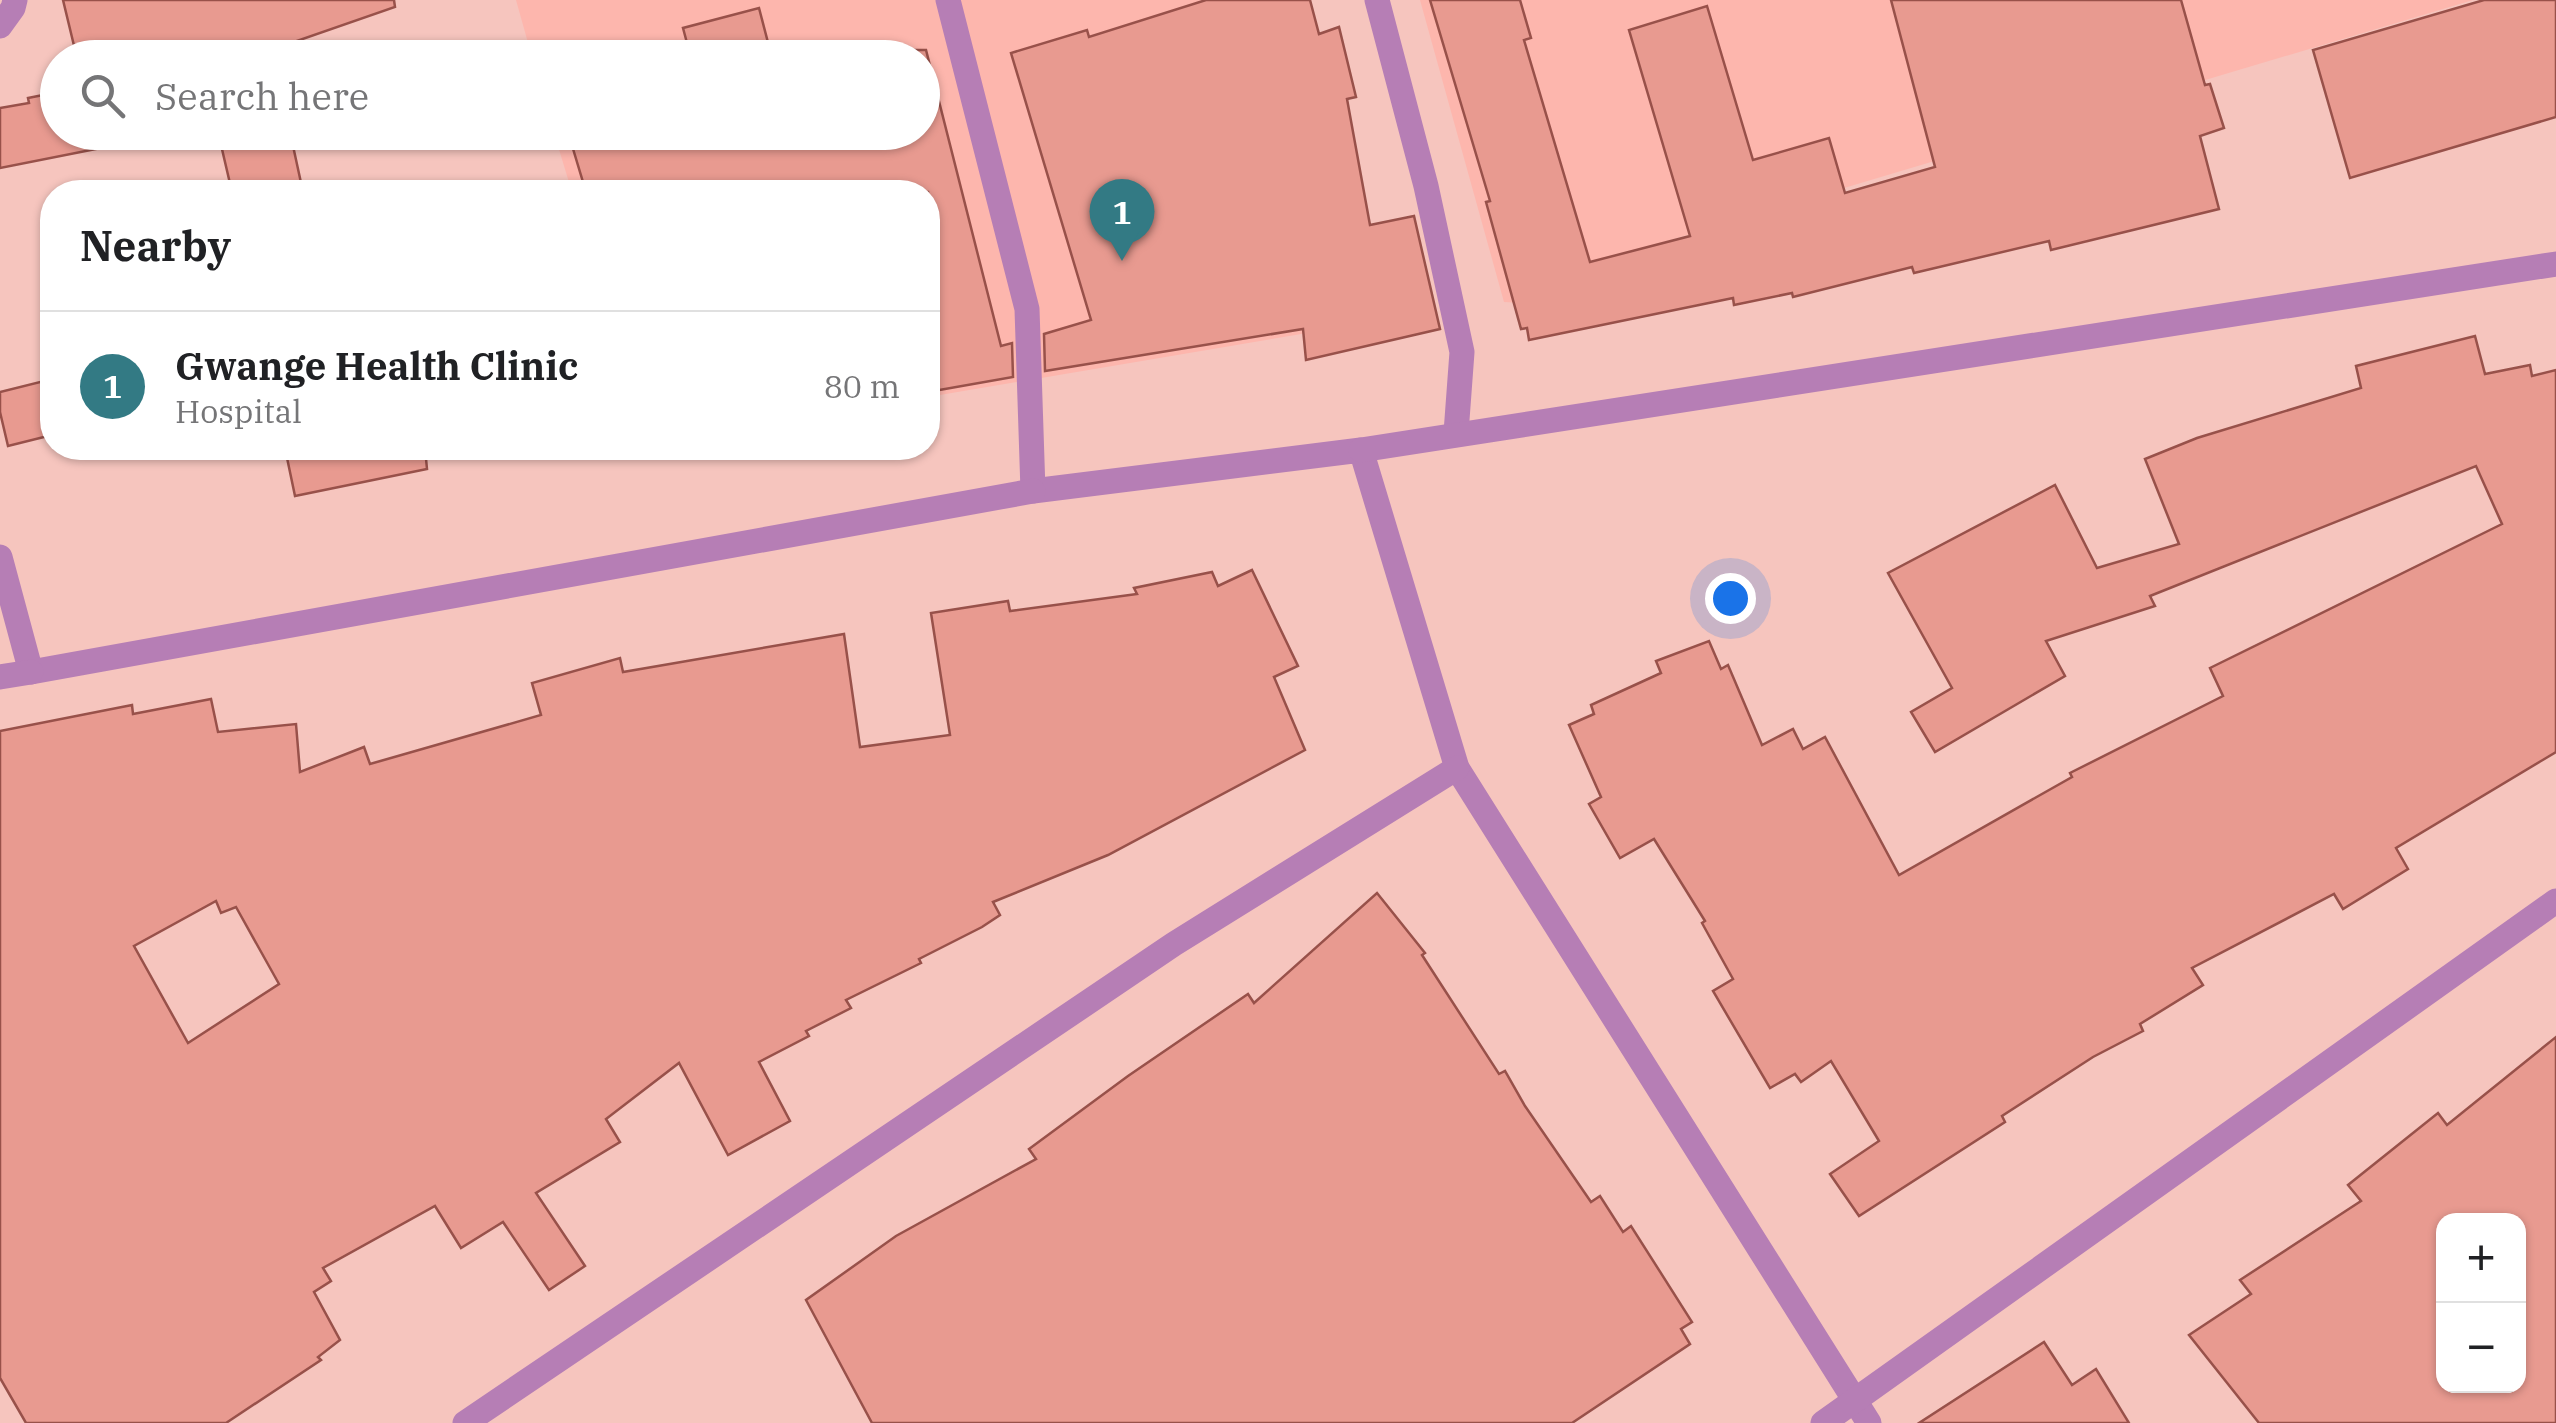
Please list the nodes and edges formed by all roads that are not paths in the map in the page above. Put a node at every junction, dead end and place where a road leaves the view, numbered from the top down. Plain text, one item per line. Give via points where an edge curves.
1 (15, 0) edge
2 (948, 0) edge
3 (1377, 0) edge
4 (0, 26) edge
5 (2556, 264) edge
6 (1456, 433) junction
7 (1361, 450) junction
8 (1033, 491) junction
9 (0, 557) edge
10 (31, 672) junction
11 (0, 677) edge
12 (1457, 768) junction
13 (2556, 901) edge
14 (1854, 1400) junction
15 (465, 1423) edge
16 (1824, 1423) edge
17 (1868, 1423) edge

1 - 4 street
2 - 8 street via 1027,309
3 - 6 street via 1462,352
5 - 6 street
6 - 7 street
7 - 8 street
7 - 12 street
8 - 10 street
9 - 10 street
10 - 11 street
12 - 14 street
12 - 15 street via 1174,944
13 - 14 street
14 - 16 street
14 - 17 street

